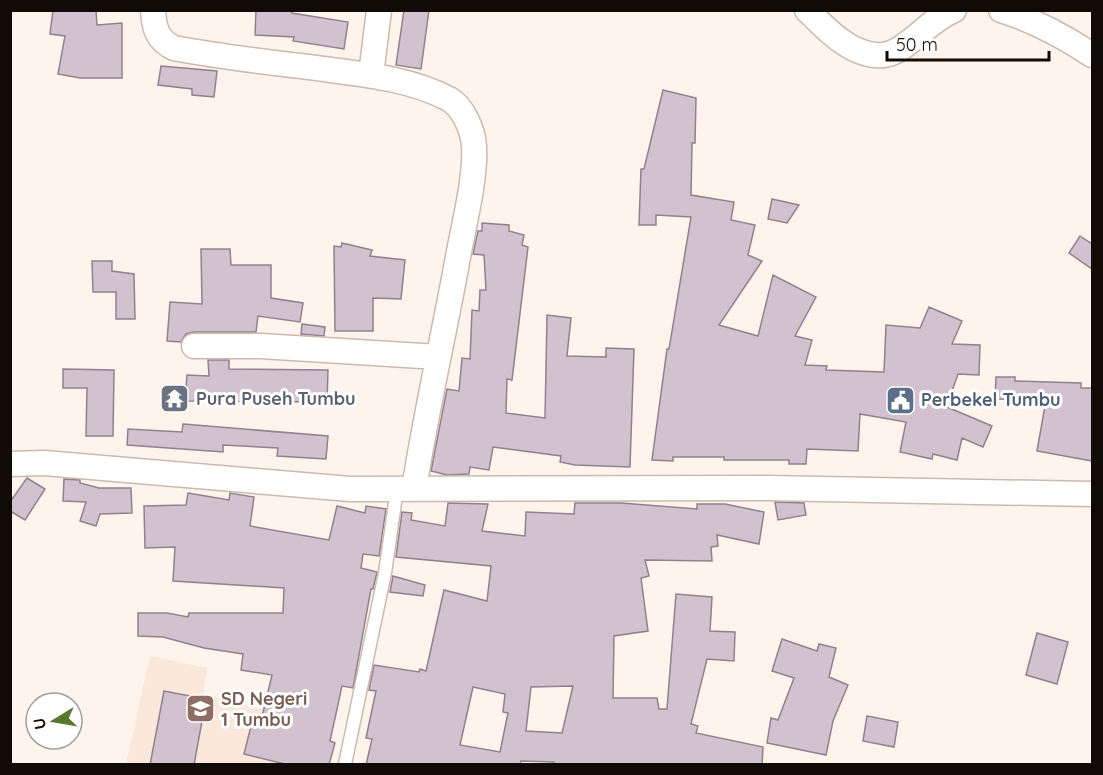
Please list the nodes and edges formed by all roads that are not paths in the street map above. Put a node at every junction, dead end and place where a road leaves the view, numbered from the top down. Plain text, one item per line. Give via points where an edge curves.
1 (153, 10) edge
2 (379, 10) edge
3 (807, 10) edge
4 (954, 10) edge
5 (1001, 10) edge
6 (1092, 56) edge
7 (371, 75) junction
8 (194, 346) dead end
9 (438, 357) junction
10 (10, 464) edge
11 (405, 489) junction
12 (1092, 494) edge
13 (345, 765) edge

1 - 7 street via 158,34 174,48
2 - 7 street
3 - 4 street via 851,46 883,55 896,51
5 - 6 street via 1074,42
7 - 9 street via 429,90 452,101 471,129 474,169
8 - 9 street via 261,346
9 - 11 street
10 - 11 street via 44,463 310,486
11 - 12 street via 779,488
11 - 13 lane

